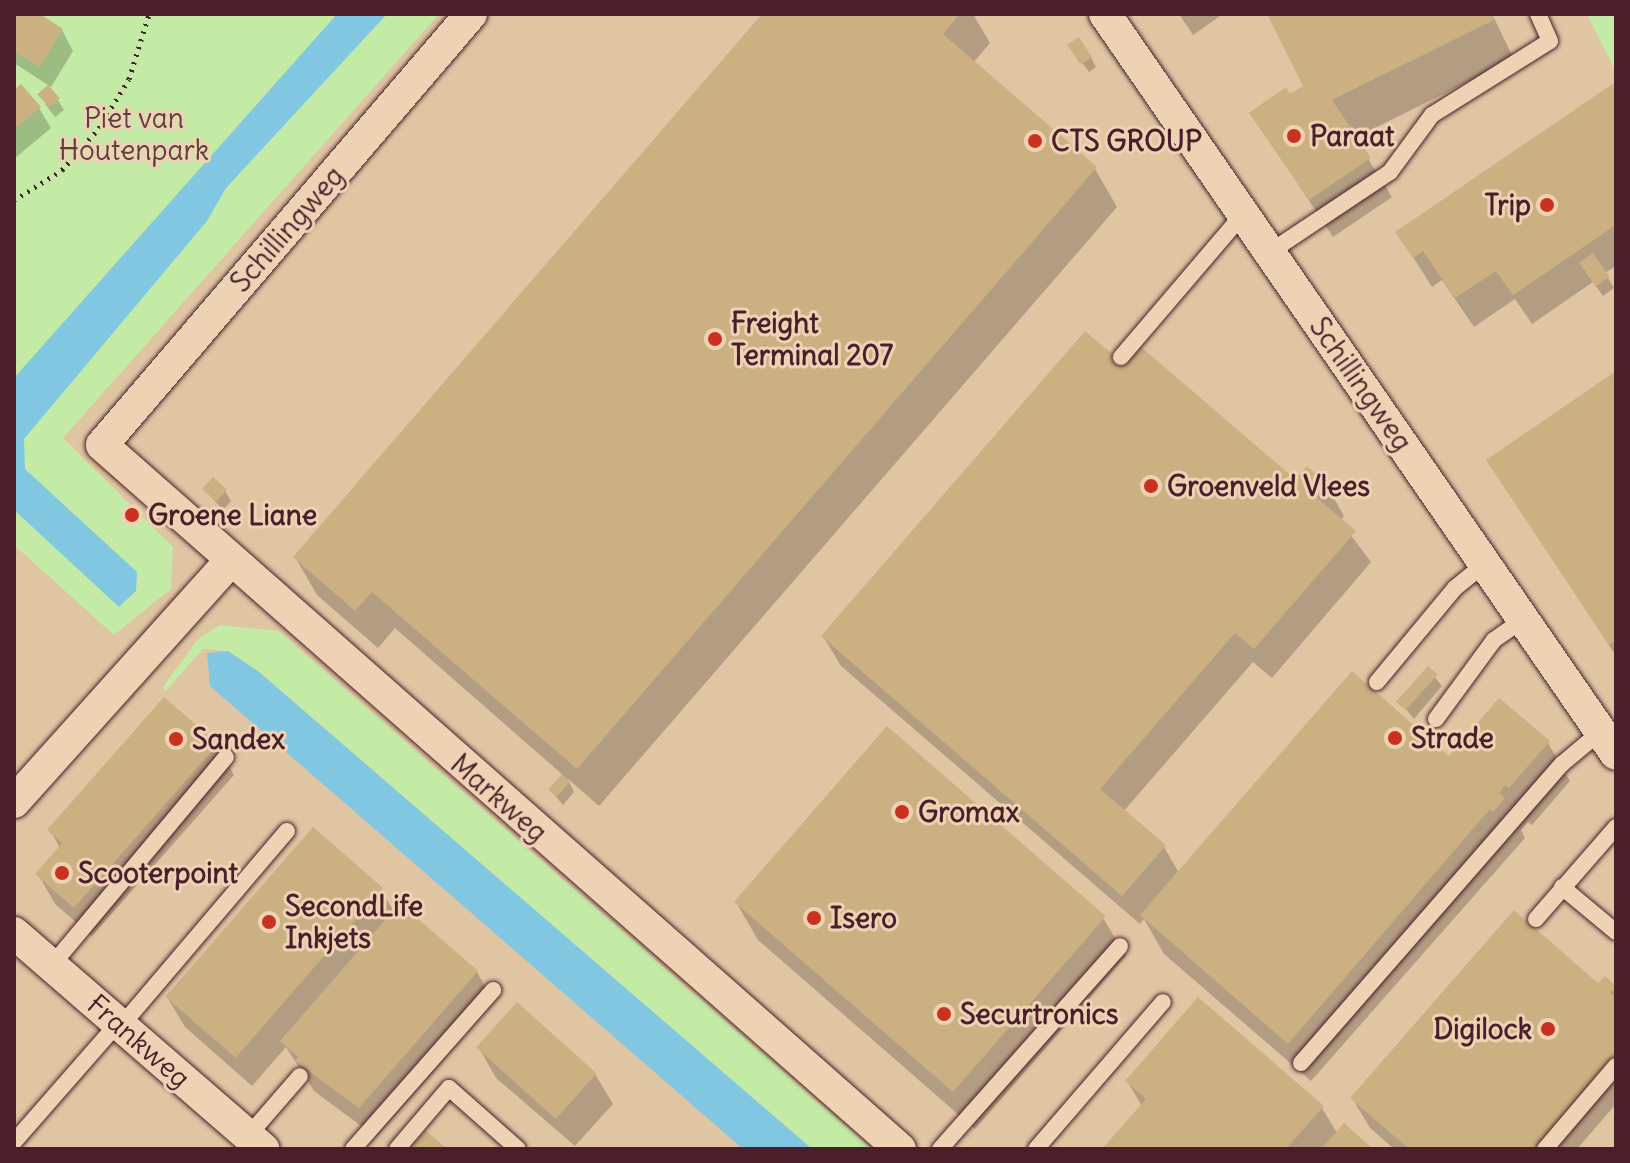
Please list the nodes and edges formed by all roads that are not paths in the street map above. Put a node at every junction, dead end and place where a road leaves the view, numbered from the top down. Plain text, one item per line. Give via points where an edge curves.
1 (471, 14) edge
2 (1105, 14) edge
3 (1538, 14) edge
4 (1243, 214) junction
5 (1270, 252) junction
6 (1121, 357) dead end
7 (102, 445) joint
8 (229, 562) junction
9 (1485, 564) junction
10 (1523, 620) junction
11 (1377, 682) dead end
12 (1436, 719) dead end
13 (1608, 743) edge
14 (226, 757) dead end
15 (14, 802) edge
16 (1616, 827) edge
17 (287, 831) dead end
18 (1562, 887) junction
19 (1536, 919) dead end
20 (1616, 932) edge
21 (14, 933) edge
22 (1120, 946) dead end
23 (52, 965) junction
24 (493, 990) dead end
25 (1163, 1002) dead end
26 (120, 1024) junction
27 (1301, 1063) dead end
28 (1616, 1066) edge
29 (300, 1076) dead end
30 (14, 1142) edge
31 (256, 1142) edge
32 (353, 1149) edge
33 (397, 1149) edge
34 (518, 1149) edge
35 (900, 1149) edge
36 (940, 1149) edge
37 (1036, 1149) edge
38 (1545, 1149) edge

1 - 7 street, Schillingweg
2 - 4 street, Schillingweg
3 - 5 lane via 1550,41 1432,115 1390,172
4 - 5 street, Schillingweg
4 - 6 lane
5 - 9 street, Schillingweg
7 - 8 street, Markweg
8 - 15 street
8 - 35 street, Markweg
9 - 10 street, Schillingweg
9 - 11 lane via 1455,588
10 - 12 lane via 1494,640
10 - 13 street, Schillingweg
13 - 27 lane via 1562,764
14 - 23 lane
16 - 18 lane
17 - 26 lane
18 - 19 lane
18 - 20 lane
21 - 23 street, Frankweg
22 - 36 lane
23 - 26 street, Frankweg
24 - 32 lane
25 - 37 lane
26 - 30 lane
26 - 31 street, Frankweg
28 - 38 lane
29 - 31 lane
33 - 34 lane via 449,1088

